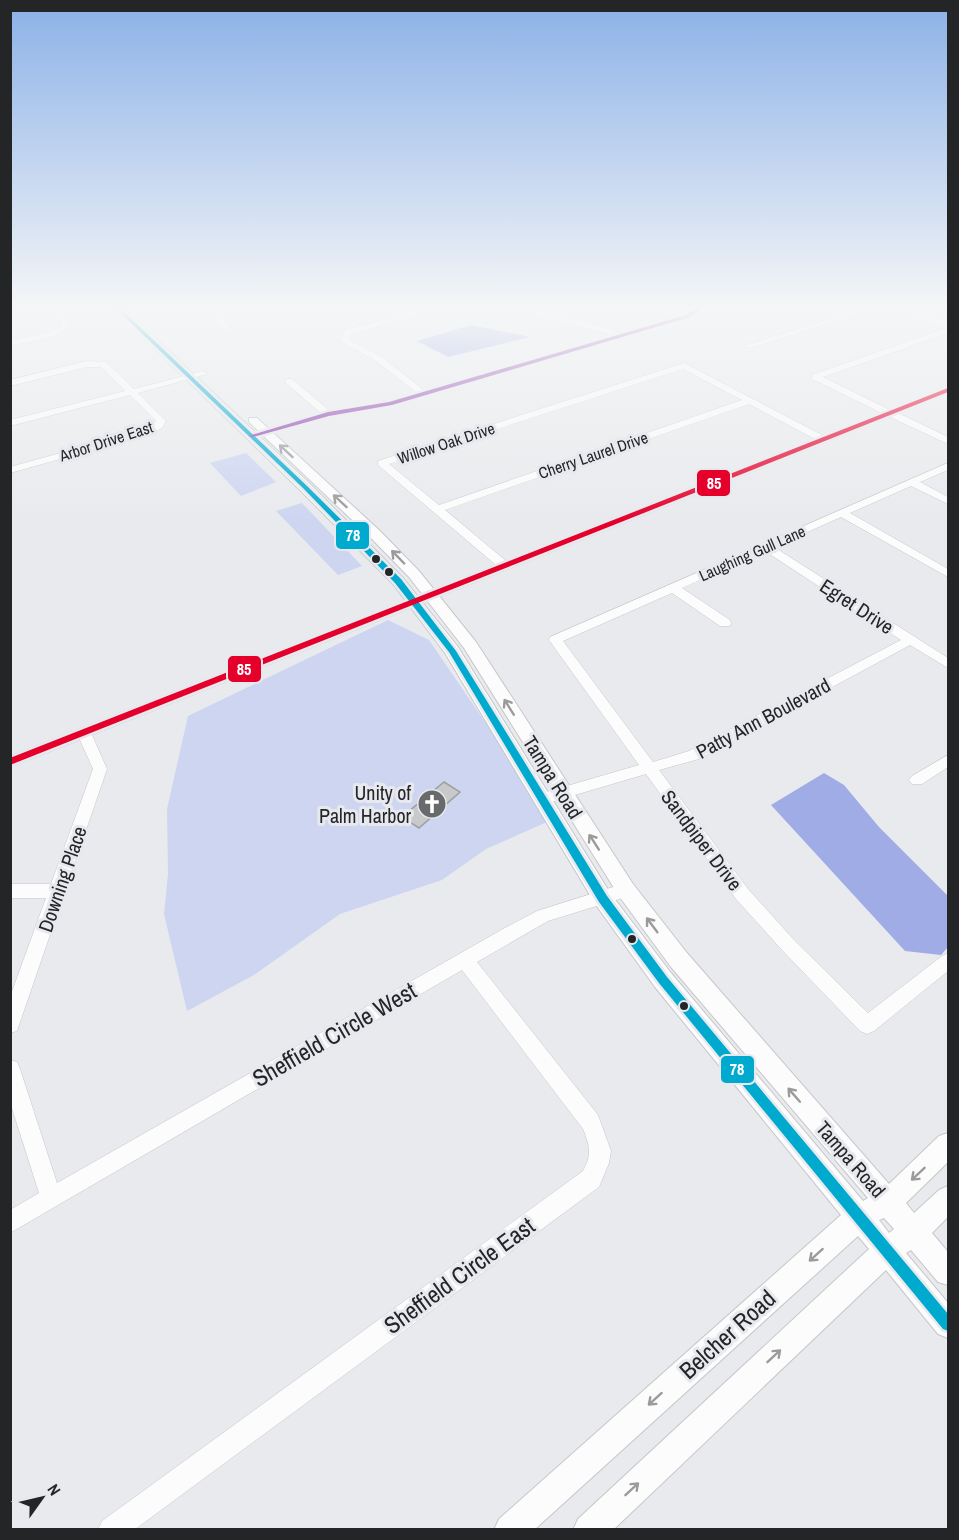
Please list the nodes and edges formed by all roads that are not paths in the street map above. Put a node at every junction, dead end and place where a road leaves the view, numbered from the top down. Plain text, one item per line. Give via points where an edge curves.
1 (28, 378) edge
2 (117, 378) edge
3 (180, 378) edge
4 (200, 378) edge
5 (203, 378) edge
6 (403, 378) edge
7 (478, 378) edge
8 (647, 378) edge
9 (707, 378) edge
10 (817, 378) edge
11 (289, 381) dead end
12 (10, 382) edge
13 (948, 390) edge
14 (132, 392) junction
15 (424, 394) junction
16 (749, 400) junction
17 (328, 414) junction
18 (891, 414) junction
19 (10, 423) edge
20 (265, 432) junction
21 (251, 436) junction
22 (822, 439) junction
23 (948, 441) edge
24 (948, 465) edge
25 (10, 470) edge
26 (319, 482) junction
27 (911, 482) junction
28 (305, 487) junction
29 (948, 501) edge
30 (437, 509) junction
31 (842, 513) junction
32 (766, 547) junction
33 (504, 565) junction
34 (948, 574) edge
35 (673, 588) junction
36 (423, 599) junction
37 (724, 623) dead end
38 (555, 640) joint
39 (910, 640) junction
40 (948, 664) edge
41 (84, 733) junction
42 (948, 760) edge
43 (10, 762) edge
44 (650, 769) junction
45 (917, 780) dead end
46 (552, 796) junction
47 (626, 890) junction
48 (10, 891) edge
49 (58, 891) junction
50 (603, 899) junction
51 (464, 959) junction
52 (948, 961) edge
53 (10, 1025) edge
54 (10, 1070) edge
55 (948, 1145) edge
56 (51, 1198) junction
57 (948, 1199) edge
58 (888, 1202) junction
59 (860, 1216) junction
60 (10, 1222) edge
61 (914, 1232) junction
62 (887, 1250) junction
63 (948, 1272) edge
64 (948, 1324) edge
65 (111, 1530) edge
66 (510, 1530) edge
67 (589, 1530) edge

1 - 12 street
2 - 14 street
3 - 14 street
4 - 21 main road, Tampa Road
5 - 20 main road, Tampa Road
6 - 15 street
7 - 15 street
8 - 30 street, Willow Oak Drive via 382,463
9 - 16 street, Willow Oak Drive
10 - 18 street
11 - 17 street
13 - 18 street
14 - 19 street
14 - 25 street, Arbor Drive East via 161,422 159,426
15 - 17 street
16 - 22 street, Willow Oak Drive
16 - 30 street, Cherry Laurel Drive
17 - 20 street
18 - 22 street
18 - 23 street
20 - 21 street
26 -> 20 main road, Tampa Road
21 - 28 main road, Tampa Road
22 - 33 street
24 - 27 street, Laughing Gull Lane
26 - 28 main road
36 -> 26 main road, Tampa Road via 394,554
27 - 29 street
27 - 31 street, Laughing Gull Lane
28 - 36 main road, Tampa Road
30 - 33 street, Willow Oak Drive
31 - 32 street, Laughing Gull Lane
31 - 34 street
32 - 35 street, Laughing Gull Lane
32 - 39 street, Egret Drive
33 - 36 street
35 - 37 street
35 - 38 street, Laughing Gull Lane
36 - 41 street
36 - 46 main road, Tampa Road via 452,651
38 - 44 street, Sandpiper Drive
39 - 40 street, Egret Drive
39 - 44 street, Patty Ann Boulevard via 718,744
41 - 43 street
41 - 49 street, Downing Place via 100,769
42 - 45 street
44 - 46 street, Patty Ann Boulevard
44 - 52 street, Sandpiper Drive via 742,894 867,1025
47 -> 46 main road, Tampa Road
46 - 50 main road, Tampa Road
47 - 50 street, Sheffield Circle West
58 -> 47 main road, Tampa Road via 686,969
48 - 49 street
49 - 53 street, Downing Place
50 - 51 street, Sheffield Circle West via 543,916
50 - 59 main road, Tampa Road via 663,980
51 - 56 street, Sheffield Circle West
51 - 65 street, Sheffield Circle East via 591,1122 602,1149 591,1179
54 - 56 street
55 -> 58 main road, Belcher Road
56 - 60 street
57 - 61 main road
58 - 59 main road, Belcher Road
58 - 61 main road, Tampa Road
59 - 62 main road, Tampa Road
59 -> 66 main road, Belcher Road
61 - 62 main road
61 - 63 main road, Tampa Road
62 - 64 main road, Tampa Road
67 -> 62 main road

